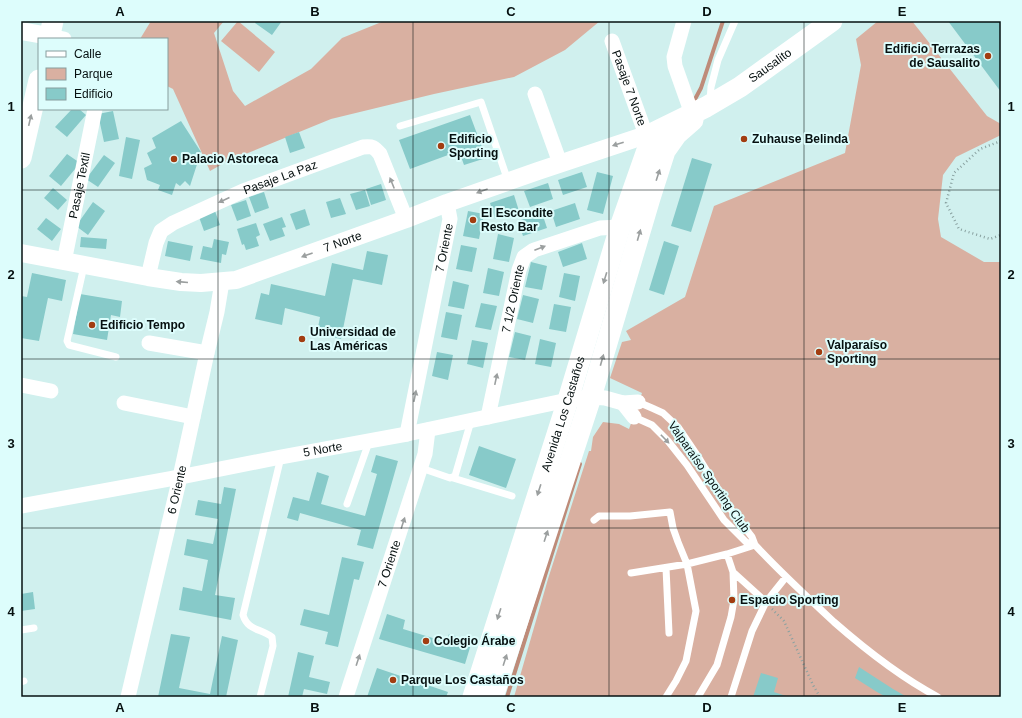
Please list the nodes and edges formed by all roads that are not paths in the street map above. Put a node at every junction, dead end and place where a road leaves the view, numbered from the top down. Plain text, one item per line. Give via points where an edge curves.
1 (684, 21) edge
2 (735, 21) edge
3 (832, 21) edge
4 (21, 31) edge
5 (54, 34) edge
6 (612, 41) dead end
7 (38, 84) edge
8 (535, 94) dead end
9 (703, 108) junction
10 (95, 110) edge
11 (400, 126) dead end
12 (651, 133) junction
13 (665, 151) junction
14 (21, 158) edge
15 (560, 163) junction
16 (508, 182) junction
17 (447, 203) junction
18 (406, 219) junction
19 (620, 227) junction
20 (21, 253) edge
21 (64, 262) junction
22 (84, 266) junction
23 (148, 277) junction
24 (222, 282) junction
25 (149, 343) dead end
26 (207, 353) junction
27 (116, 357) dead end
28 (21, 385) edge
29 (51, 391) dead end
30 (591, 397) junction
31 (568, 400) junction
32 (638, 402) joint
33 (124, 403) dead end
34 (623, 403) junction
35 (193, 417) junction
36 (488, 417) junction
37 (634, 418) joint
38 (471, 421) junction
39 (428, 430) junction
40 (407, 434) junction
41 (369, 441) junction
42 (281, 458) junction
43 (421, 468) junction
44 (180, 477) junction
45 (453, 478) junction
46 (512, 496) dead end
47 (347, 504) dead end
48 (21, 506) edge
49 (594, 520) dead end
50 (756, 545) junction
51 (727, 554) junction
52 (687, 564) junction
53 (666, 568) junction
54 (733, 572) junction
55 (631, 573) dead end
56 (786, 577) junction
57 (766, 602) junction
58 (34, 628) dead end
59 (21, 630) edge
60 (669, 633) dead end
61 (128, 697) edge
62 (260, 697) edge
63 (346, 697) edge
64 (473, 697) edge
65 (493, 697) edge
66 (666, 697) edge
67 (698, 697) edge
68 (731, 697) edge
69 (938, 697) edge

1 - 9 street via 674,57 675,66
2 - 9 lane via 718,60
3 - 9 main road, Sausalito via 740,87
4 - 5 street
6 - 12 street, Pasaje 7 Norte
14 -> 7 main road
8 - 15 street
9 - 12 main road, Sausalito
9 - 13 main road, Sausalito via 677,134
10 - 21 street, Pasaje Textil
11 - 16 lane via 481,102
12 - 13 street via 663,140
12 -> 15 street, 7 Norte
12 - 19 main road, Avenida Los Castaños
30 -> 13 main road, Avenida Los Castaños
15 - 16 street, 7 Norte
16 -> 17 street, 7 Norte
17 - 18 street, 7 Norte
40 -> 17 street, 7 Oriente via 450,218
18 -> 23 street, Pasaje La Paz via 380,154 375,148 363,147 243,191 173,223 161,231
18 -> 24 street, 7 Norte via 246,277
19 -> 31 main road, Avenida Los Castaños
36 -> 19 street, 7 1/2 Oriente via 519,270 524,257 534,250 600,228
20 - 21 street, 7 Norte
21 - 22 street, 7 Norte
22 - 23 street, 7 Norte
22 - 27 lane via 68,345
24 -> 23 street, 7 Norte via 181,282
24 - 26 street, 6 Oriente
25 - 26 street
26 - 35 street, 6 Oriente
28 - 29 street
30 - 31 street, 5 Norte
30 - 34 street, 5 Norte
65 -> 30 main road, Avenida Los Castaños
31 - 36 street, 5 Norte
31 -> 64 main road, Avenida Los Castaños
32 - 34 street, 5 Norte
32 - 50 lane, Valparaíso Sporting Club via 663,413 678,427
33 - 35 street
34 - 37 street
35 - 44 street, 6 Oriente
36 - 38 street, 5 Norte
37 -> 50 lane, Valparaíso Sporting Club via 652,426 668,441 724,520 746,542
38 - 39 street, 5 Norte
38 - 45 lane
39 - 40 street, 5 Norte
39 - 43 street, 7 Oriente
40 - 41 street, 5 Norte
41 - 42 street, 5 Norte
41 - 47 lane
42 - 44 street, 5 Norte
42 - 62 lane via 243,615 249,626 272,637 273,646
43 - 45 lane
63 -> 43 street, 7 Oriente
44 - 48 street, 5 Norte
44 - 61 street, 6 Oriente
45 - 46 lane
49 - 52 lane via 599,516 670,512 675,535
50 - 51 lane
50 - 56 lane, Valparaíso Sporting Club
51 - 52 lane
51 - 54 lane
52 - 53 lane
52 - 66 lane via 696,611 686,661
53 - 55 lane
53 - 60 lane
54 - 57 lane
54 - 67 lane via 734,600 731,617 717,665
56 - 57 lane
56 - 69 lane, Valparaíso Sporting Club via 849,635 894,671
57 - 68 lane via 752,631
58 - 59 lane

